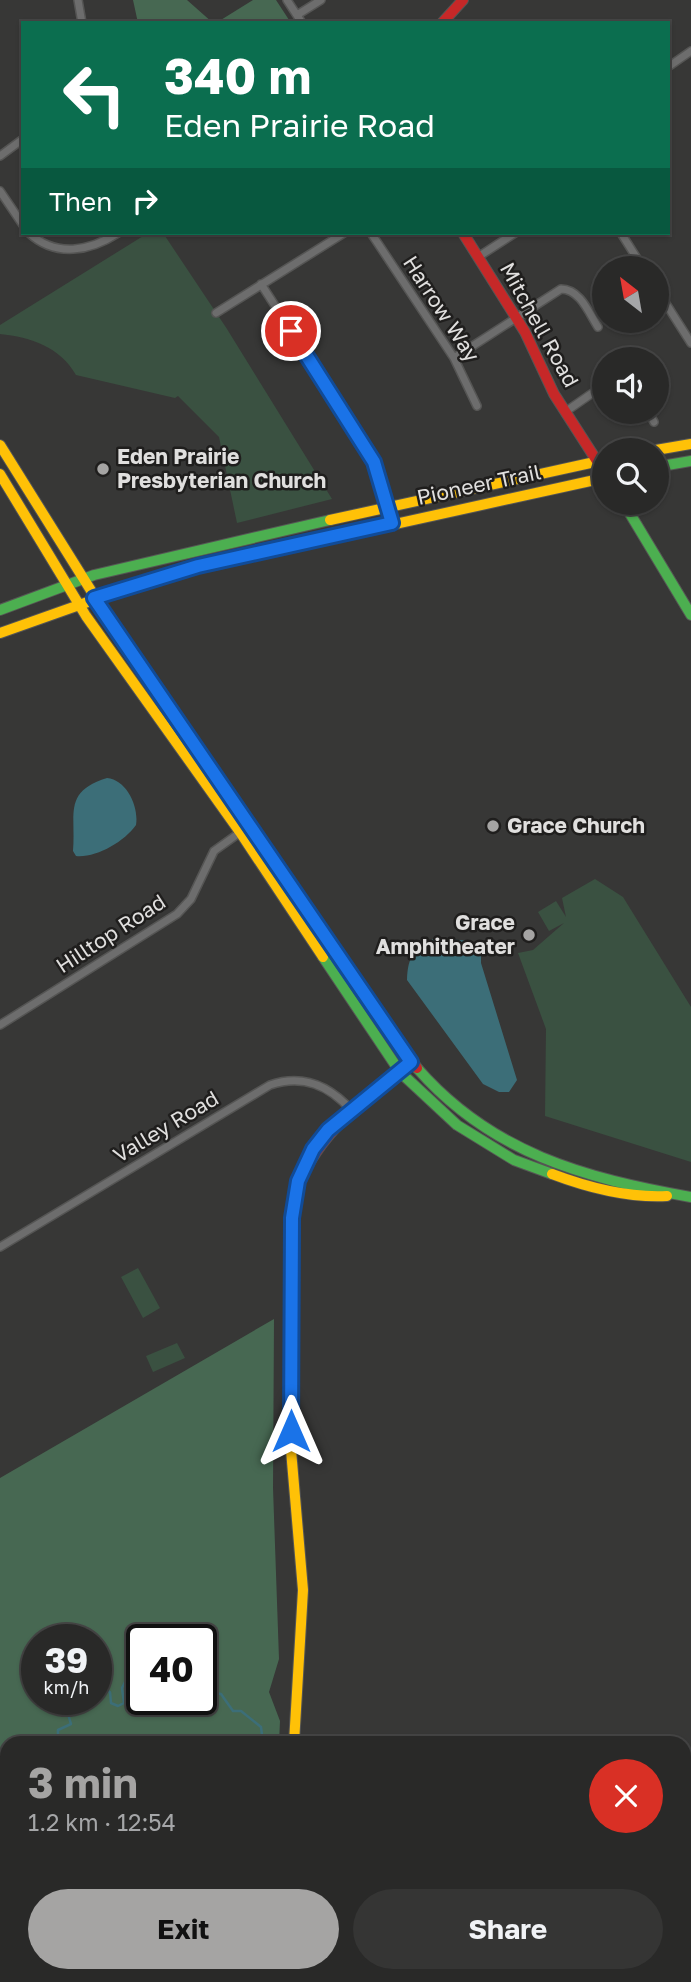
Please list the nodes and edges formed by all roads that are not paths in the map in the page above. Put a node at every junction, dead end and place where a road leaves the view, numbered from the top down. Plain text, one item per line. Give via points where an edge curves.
1 (78, 0) edge
2 (287, 0) edge
3 (321, 0) edge
4 (463, 0) edge
5 (297, 15) junction
6 (82, 21) edge
7 (301, 21) edge
8 (444, 21) edge
9 (691, 51) edge
10 (670, 65) edge
11 (21, 140) edge
12 (0, 156) edge
13 (0, 191) edge
14 (21, 222) edge
15 (33, 235) edge
16 (114, 235) edge
17 (341, 235) edge
18 (372, 235) edge
19 (464, 235) edge
20 (512, 235) edge
21 (622, 235) edge
22 (635, 256) edge
23 (478, 257) junction
24 (261, 284) junction
25 (669, 305) edge
26 (216, 313) dead end
27 (515, 316) junction
28 (592, 318) edge
29 (688, 330) edge
30 (691, 344) edge
31 (454, 358) junction
32 (592, 393) edge
33 (477, 406) dead end
34 (565, 412) junction
35 (0, 444) edge
36 (691, 444) edge
37 (669, 448) edge
38 (592, 450) edge
39 (691, 461) edge
40 (592, 463) edge
41 (669, 465) edge
42 (0, 474) edge
43 (592, 481) edge
44 (388, 506) junction
45 (631, 515) edge
46 (392, 523) junction
47 (82, 580) junction
48 (67, 585) junction
49 (94, 598) junction
50 (78, 603) junction
51 (0, 610) edge
52 (691, 614) edge
53 (0, 633) edge
54 (250, 825) junction
55 (240, 832) junction
56 (0, 1025) edge
57 (411, 1062) junction
58 (400, 1072) junction
59 (352, 1111) junction
60 (686, 1196) edge
61 (0, 1247) edge
62 (294, 1736) edge

1 - 6 street
2 - 5 street
3 - 5 street
4 - 8 main road
5 - 7 street
9 - 10 street
11 - 12 street
13 - 14 street
15 - 16 street via 48,246 72,250
17 - 24 street
18 - 31 street, Harrow Way
19 - 23 main road, Mitchell Road
20 - 23 street
21 - 22 street
23 - 27 main road, Mitchell Road
24 - 26 street
24 - 44 street via 366,447
25 - 29 street
27 - 28 street via 553,292 569,289
27 - 31 street
27 - 34 main road, Mitchell Road
29 - 30 street
31 - 33 street, Harrow Way
32 - 34 street
34 - 38 main road, Mitchell Road
35 - 47 main road
36 - 37 main road
39 - 41 main road
40 - 44 main road, Pioneer Trail
42 - 48 main road
43 - 46 main road, Pioneer Trail
44 - 46 street
44 - 47 main road, Pioneer Trail via 192,549
45 - 52 main road
46 - 49 main road, Pioneer Trail via 198,566
47 - 48 main road, Pioneer Trail
47 - 49 main road
48 - 50 main road
48 - 51 main road, Pioneer Trail
49 - 50 main road, Pioneer Trail
49 - 54 main road
50 - 53 main road, Pioneer Trail
50 - 55 main road
54 - 55 street, Hilltop Road
54 - 57 main road
55 - 56 street, Hilltop Road via 214,850 191,900 177,914
55 - 58 main road
57 - 58 main road
57 - 60 main road via 467,1117 522,1152 586,1176
58 - 59 main road
58 - 60 main road via 478,1141 535,1170 604,1191 641,1197
59 - 61 street, Valley Road via 322,1085 301,1079 270,1085
59 - 62 main road via 313,1149 294,1197 291,1450 303,1590

